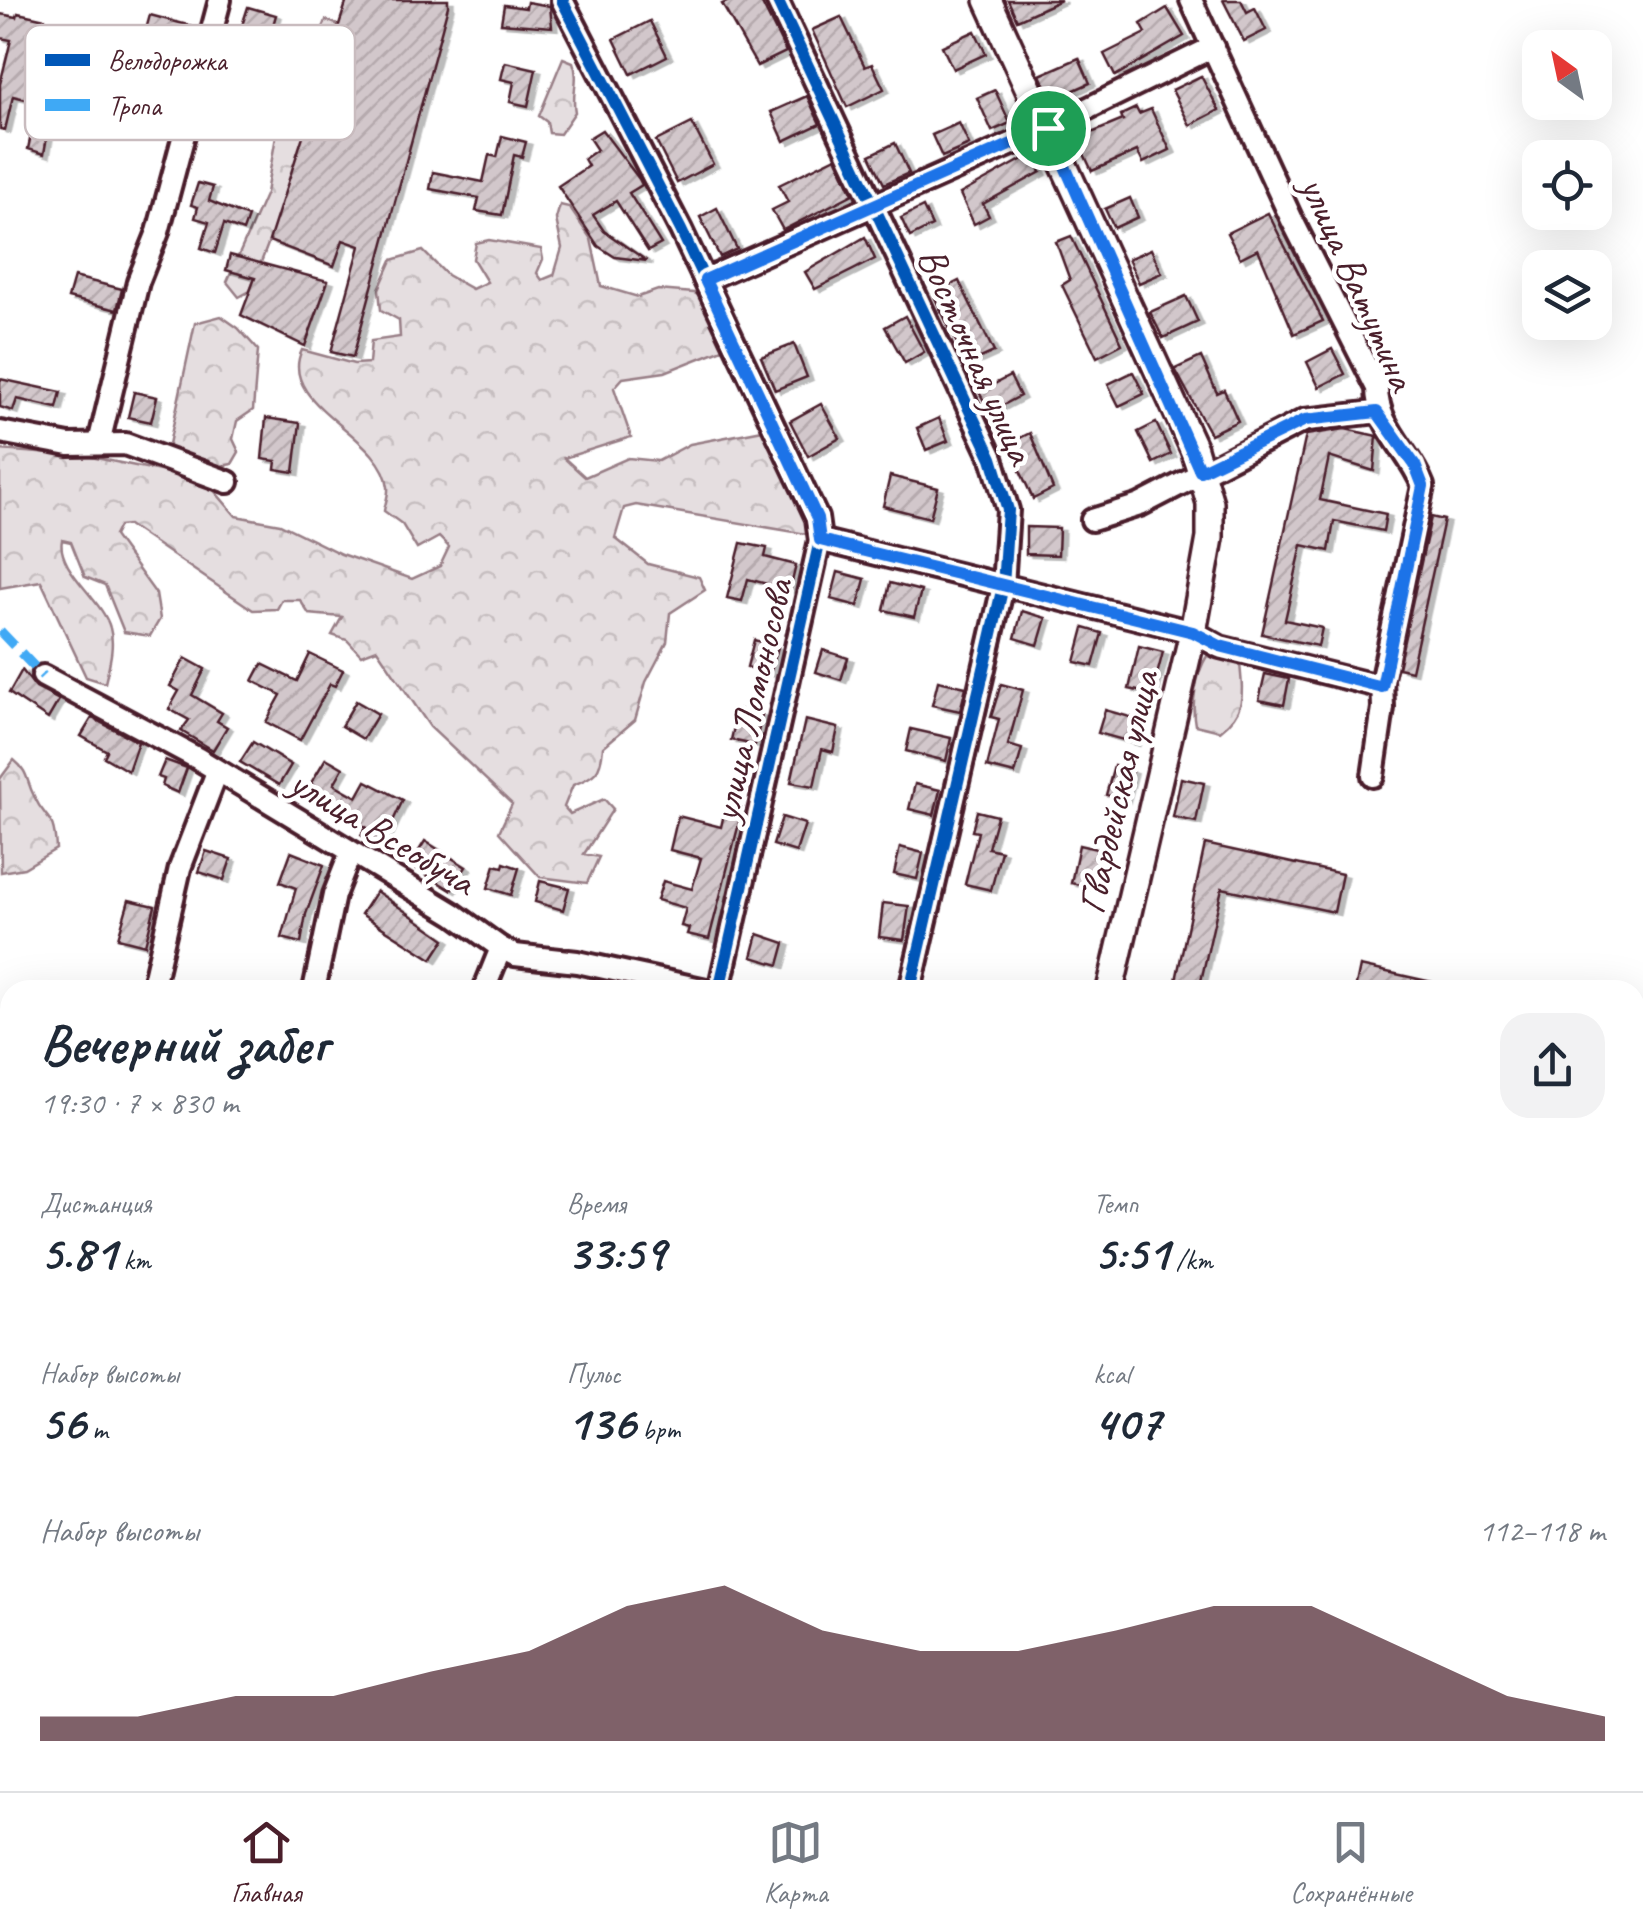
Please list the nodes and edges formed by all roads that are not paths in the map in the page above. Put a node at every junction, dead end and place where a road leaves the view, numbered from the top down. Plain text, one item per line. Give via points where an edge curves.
1 (220, 0) edge
2 (562, 0) edge
3 (777, 0) edge
4 (988, 0) edge
5 (1191, 0) edge
6 (213, 25) edge
7 (1213, 47) junction
8 (1048, 128) junction
9 (183, 140) edge
10 (873, 204) junction
11 (705, 280) junction
12 (1377, 412) junction
13 (0, 432) edge
14 (100, 444) junction
15 (1200, 471) junction
16 (228, 482) dead end
17 (1092, 520) dead end
18 (820, 540) junction
19 (1003, 586) junction
20 (1193, 632) junction
21 (43, 676) dead end
22 (1382, 687) junction
23 (217, 772) junction
24 (1373, 776) dead end
25 (351, 852) junction
26 (501, 948) junction
27 (154, 980) edge
28 (316, 980) edge
29 (488, 980) edge
30 (657, 980) edge
31 (721, 980) edge
32 (912, 980) edge
33 (1112, 980) edge

1 - 6 street
2 - 11 street, улица Ломоносова
3 - 10 street, Восточная улица
4 - 8 street, Гвардейская улица
5 - 7 street, улица Ватутина
7 - 8 street
7 - 12 street, улица Ватутина via 1377,388
8 - 10 street
8 - 15 street, Гвардейская улица
9 - 14 street via 138,282
10 - 11 street
10 - 19 street, Восточная улица via 992,458 1008,510
11 - 18 street, улица Ломоносова via 817,518
12 - 15 street via 1305,420
12 - 22 street, улица Ватутина via 1423,486
13 - 14 street
14 - 16 street via 142,450
15 - 17 street via 1140,504
15 - 20 street, Гвардейская улица via 1210,503 1210,538
18 - 19 street
18 - 31 street, улица Ломоносова
19 - 20 street
19 - 32 street, Восточная улица
20 - 22 street via 1220,646
20 - 33 street, Гвардейская улица
21 - 23 street, улица Всеобуча
22 - 24 street, улица Ватутина
23 - 25 street, улица Всеобуча
23 - 27 street via 180,868
25 - 26 street, улица Всеобуча
25 - 28 street via 334,895
26 - 29 street
26 - 30 street, улица Всеобуча

